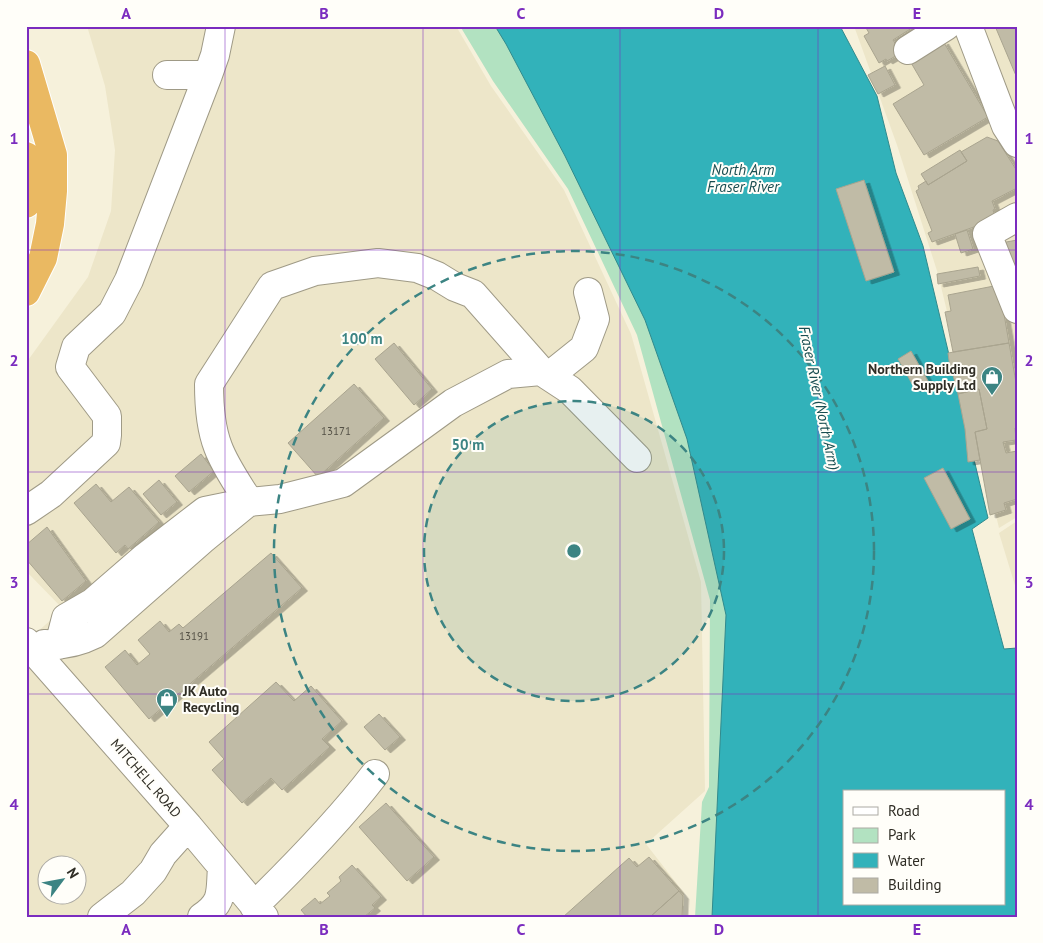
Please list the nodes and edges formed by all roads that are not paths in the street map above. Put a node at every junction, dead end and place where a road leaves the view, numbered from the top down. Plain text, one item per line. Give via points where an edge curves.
1 (221, 26) edge
2 (946, 26) edge
3 (968, 26) edge
4 (908, 50) dead end
5 (26, 64) edge
6 (167, 75) dead end
7 (208, 75) junction
8 (1017, 143) edge
9 (26, 156) edge
10 (26, 204) edge
11 (1017, 217) edge
12 (26, 292) edge
13 (588, 292) dead end
14 (1017, 308) edge
15 (545, 374) junction
16 (637, 458) dead end
17 (249, 502) junction
18 (26, 511) edge
19 (26, 640) edge
20 (375, 774) dead end
21 (188, 826) junction
22 (222, 867) junction
23 (259, 911) edge
24 (102, 917) edge
25 (202, 917) edge

1 - 7 street
2 - 4 street
3 - 8 street via 1006,126
5 - 12 highway via 53,155 53,191 43,258
6 - 7 street
7 - 18 street via 129,280 112,313 76,347 70,367 107,416 106,443 51,494
9 - 10 highway via 30,171
11 - 14 street via 987,234
13 - 15 street via 595,319 584,348
15 - 16 street via 570,390
15 - 17 street via 508,374 453,403 343,482 280,498
15 - 17 street via 473,294 417,268 378,263 333,268 272,286 209,384 217,444
17 - 19 street via 95,634 59,645
19 - 21 street, MITCHELL ROAD
20 - 23 street
21 - 22 street, MITCHELL ROAD
21 - 24 street via 163,854 153,871
22 - 23 street, MITCHELL ROAD
22 - 25 street via 220,900

